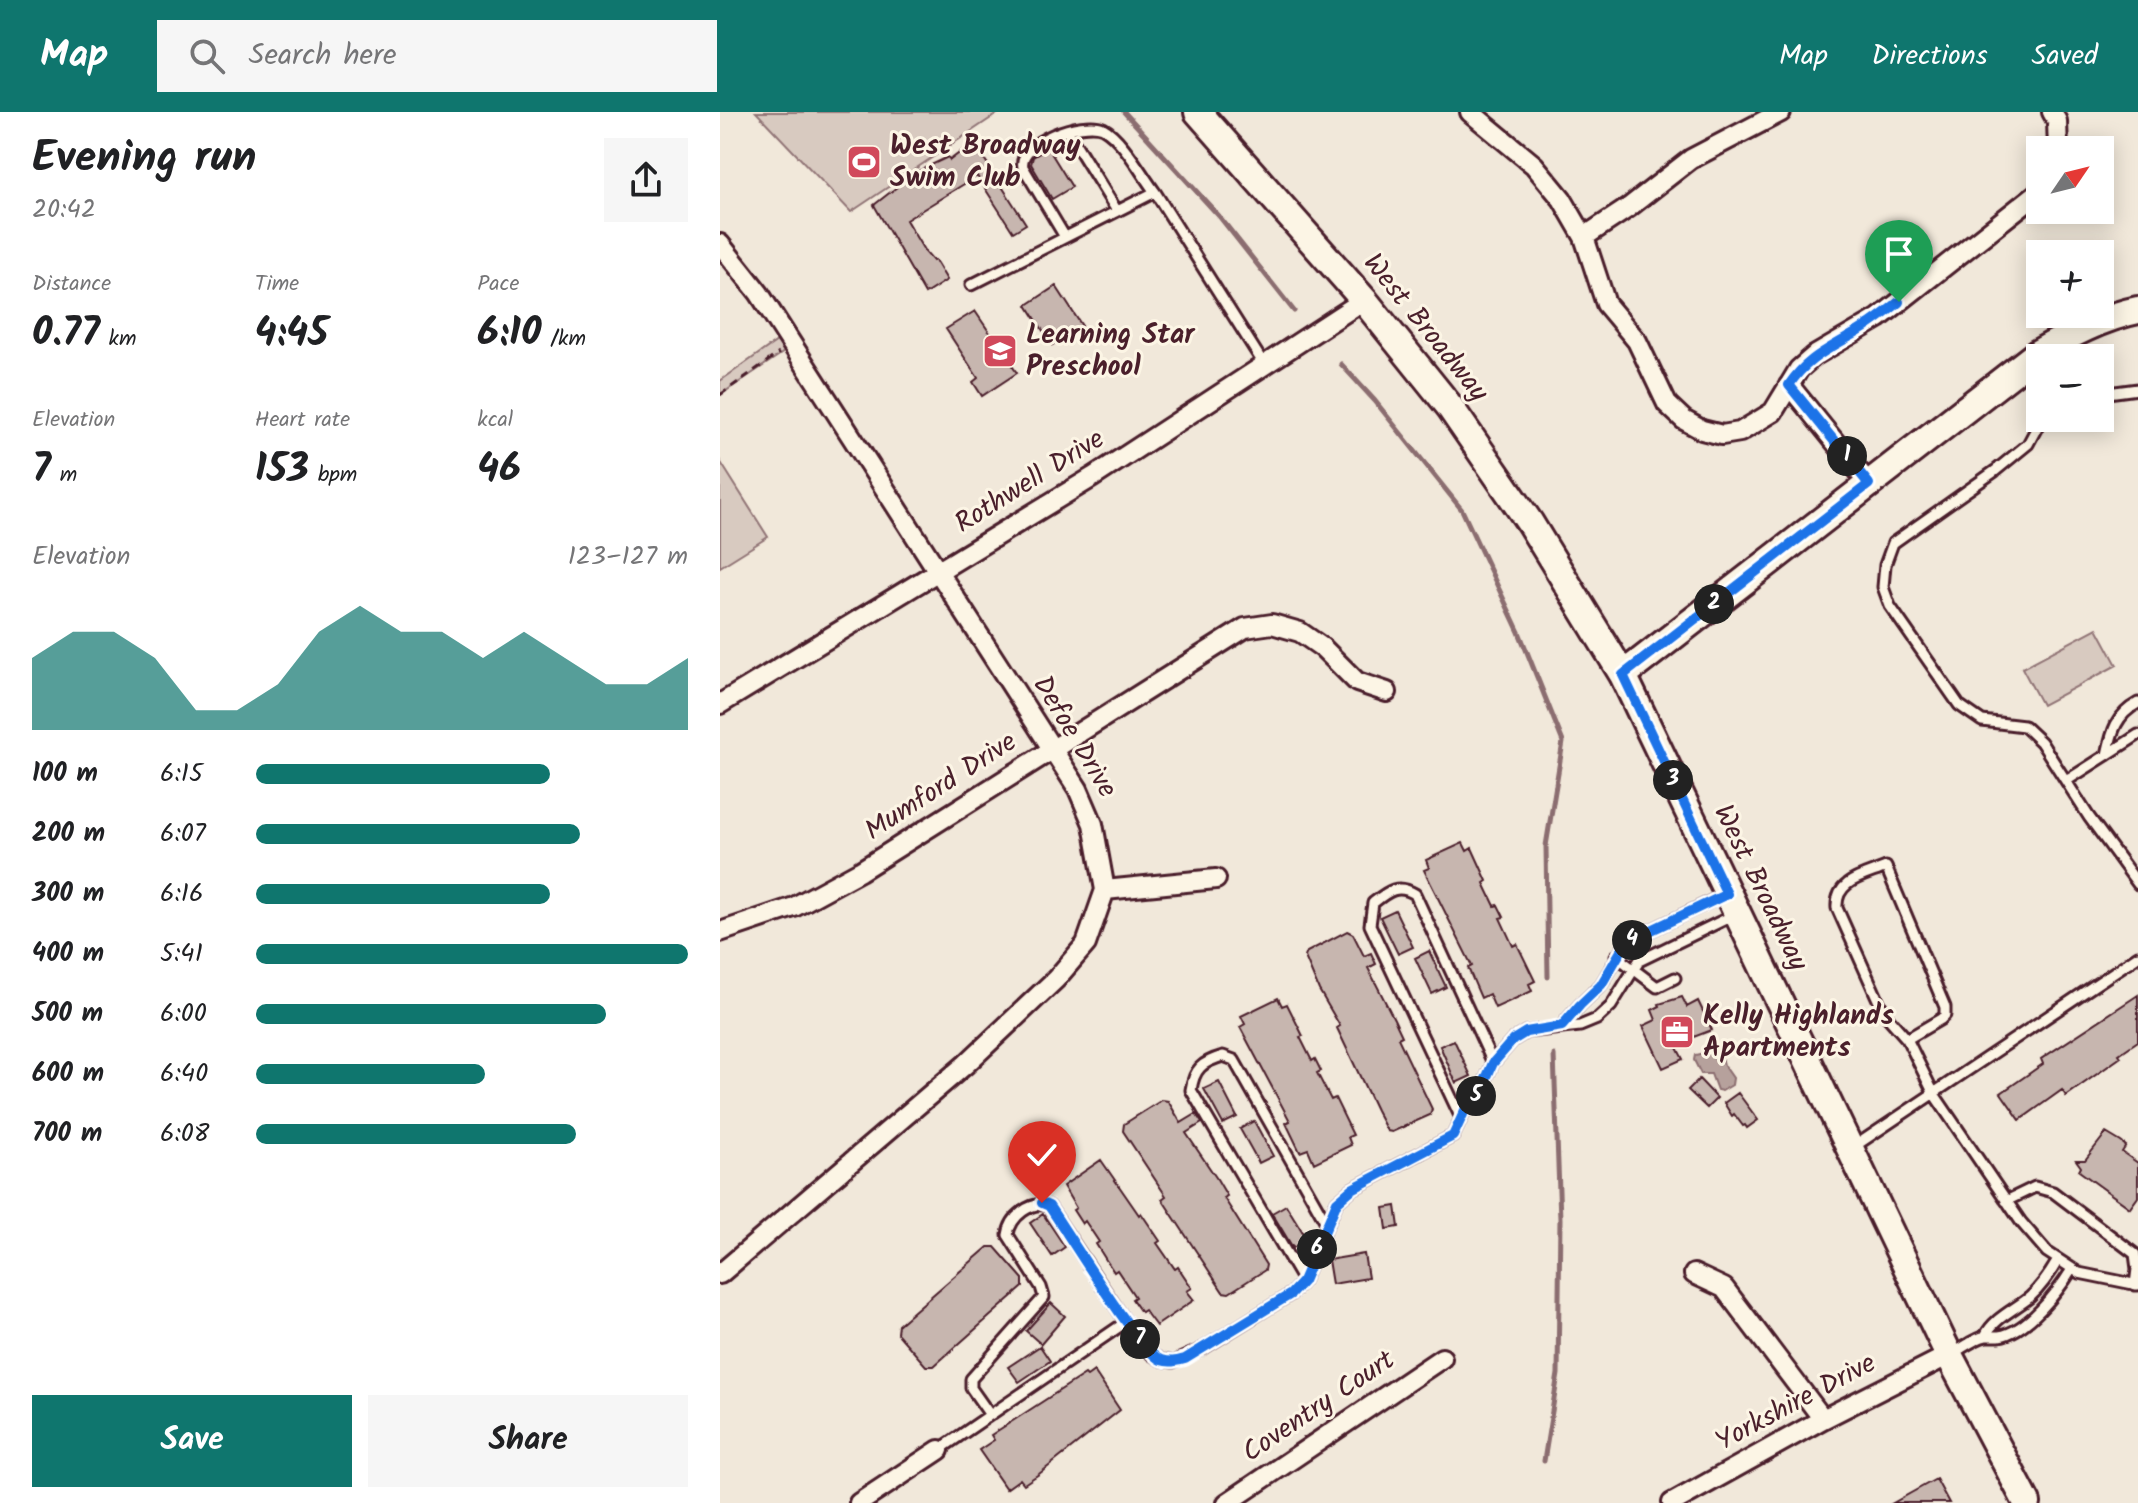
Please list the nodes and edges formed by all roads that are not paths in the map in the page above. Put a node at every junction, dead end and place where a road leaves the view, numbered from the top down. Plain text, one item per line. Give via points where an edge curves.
1 (1198, 112) edge
2 (1470, 112) edge
3 (1781, 112) edge
4 (2052, 112) edge
5 (1067, 130) junction
6 (2058, 136) edge
7 (1155, 192) junction
8 (2026, 202) edge
9 (1117, 211) junction
10 (1065, 237) junction
11 (1584, 237) junction
12 (720, 244) edge
13 (971, 285) dead end
14 (1364, 300) junction
15 (2138, 310) edge
16 (2055, 344) edge
17 (2026, 365) edge
18 (1265, 366) junction
19 (1789, 385) junction
20 (2138, 389) edge
21 (2114, 392) edge
22 (2034, 432) edge
23 (1869, 484) junction
24 (939, 572) junction
25 (1623, 675) junction
26 (1387, 692) dead end
27 (2138, 703) edge
28 (720, 704) edge
29 (2138, 735) edge
30 (1052, 749) junction
31 (2107, 755) junction
32 (2066, 781) junction
33 (1216, 879) dead end
34 (2138, 884) edge
35 (1105, 890) junction
36 (1732, 904) junction
37 (720, 932) edge
38 (1616, 956) junction
39 (2138, 956) edge
40 (1633, 969) junction
41 (1675, 978) dead end
42 (1562, 1026) junction
43 (1907, 1039) junction
44 (1493, 1063) junction
45 (1934, 1094) junction
46 (1461, 1118) junction
47 (1850, 1150) junction
48 (2006, 1201) junction
49 (1327, 1224) junction
50 (2058, 1260) junction
51 (2072, 1269) junction
52 (720, 1274) edge
53 (1694, 1274) dead end
54 (1303, 1281) junction
55 (2137, 1285) edge
56 (1126, 1322) junction
57 (1985, 1336) junction
58 (1949, 1355) junction
59 (1442, 1358) dead end
60 (990, 1415) junction
61 (1823, 1419) junction
62 (939, 1450) joint
63 (859, 1503) edge
64 (1227, 1503) edge
65 (1672, 1503) edge
66 (2027, 1503) edge

1 - 14 main road, West Broadway
2 - 11 street via 1534,165
3 - 11 street via 1691,159
4 - 6 street
5 - 7 lane via 1100,126 1112,134
5 - 9 lane
5 - 10 lane via 1025,151 1021,160
7 - 9 lane
7 - 18 lane
8 - 19 street via 1879,318 1814,356
9 - 10 lane
10 - 13 lane
11 - 19 street via 1606,304 1637,341 1667,404 1684,420 1722,435 1740,432 1773,412
12 - 24 street, Defoe Drive via 759,293
14 - 18 street, Rothwell Drive
14 - 25 main road, West Broadway via 1450,407 1530,523
15 - 16 main road
17 - 23 main road
18 - 24 street, Rothwell Drive
19 - 23 street
20 - 21 lane
22 - 32 lane via 1995,471 1893,543 1883,587 1890,606 1959,705 1982,721 2024,726
23 - 25 main road
24 - 28 street, Rothwell Drive
24 - 30 street, Defoe Drive
25 - 36 main road, West Broadway
26 - 30 street, Mumford Drive via 1357,682 1300,632 1272,624 1245,628
27 - 31 lane via 2113,727
29 - 31 lane
30 - 35 street, Defoe Drive via 1093,824
30 - 37 street, Mumford Drive via 860,871 794,907
31 - 32 lane
32 - 34 lane
33 - 35 street
35 - 52 street, Defoe Drive via 1086,944 1056,979 966,1064
36 - 38 lane via 1639,936
36 - 40 lane
36 - 47 main road, West Broadway
38 - 40 lane
38 - 42 lane via 1601,985
39 - 45 lane
40 - 41 lane via 1657,987
40 - 42 lane via 1597,1019
42 - 44 lane via 1526,1032
43 - 43 lane via 1884,1013 1837,908 1836,897 1844,885 1886,867 1945,1007 1941,1019
43 - 45 lane
44 - 46 lane
44 - 46 lane via 1415,894 1405,888 1390,890 1373,903 1370,925
45 - 47 lane
45 - 48 lane
46 - 49 lane via 1453,1136 1352,1189 1337,1202
47 - 58 main road, West Broadway
48 - 50 lane
48 - 55 lane via 2028,1188 2053,1192 2135,1254
49 - 54 lane
49 - 54 lane via 1234,1060 1223,1056 1202,1065 1191,1090
50 - 51 lane
50 - 57 lane via 2045,1282 1991,1325
51 - 55 lane
51 - 57 lane via 2041,1310 2001,1336
53 - 61 street via 1724,1288
54 - 56 lane via 1291,1294 1173,1362 1151,1354
56 - 60 lane
56 - 60 lane via 1049,1206 1032,1205 1012,1220 1008,1235 1044,1297 971,1379 971,1388
57 - 58 lane
58 - 61 street, Yorkshire Drive
58 - 66 main road, West Broadway
59 - 64 street, Coventry Court
60 - 62 lane
61 - 65 street, Yorkshire Drive
62 - 63 street

